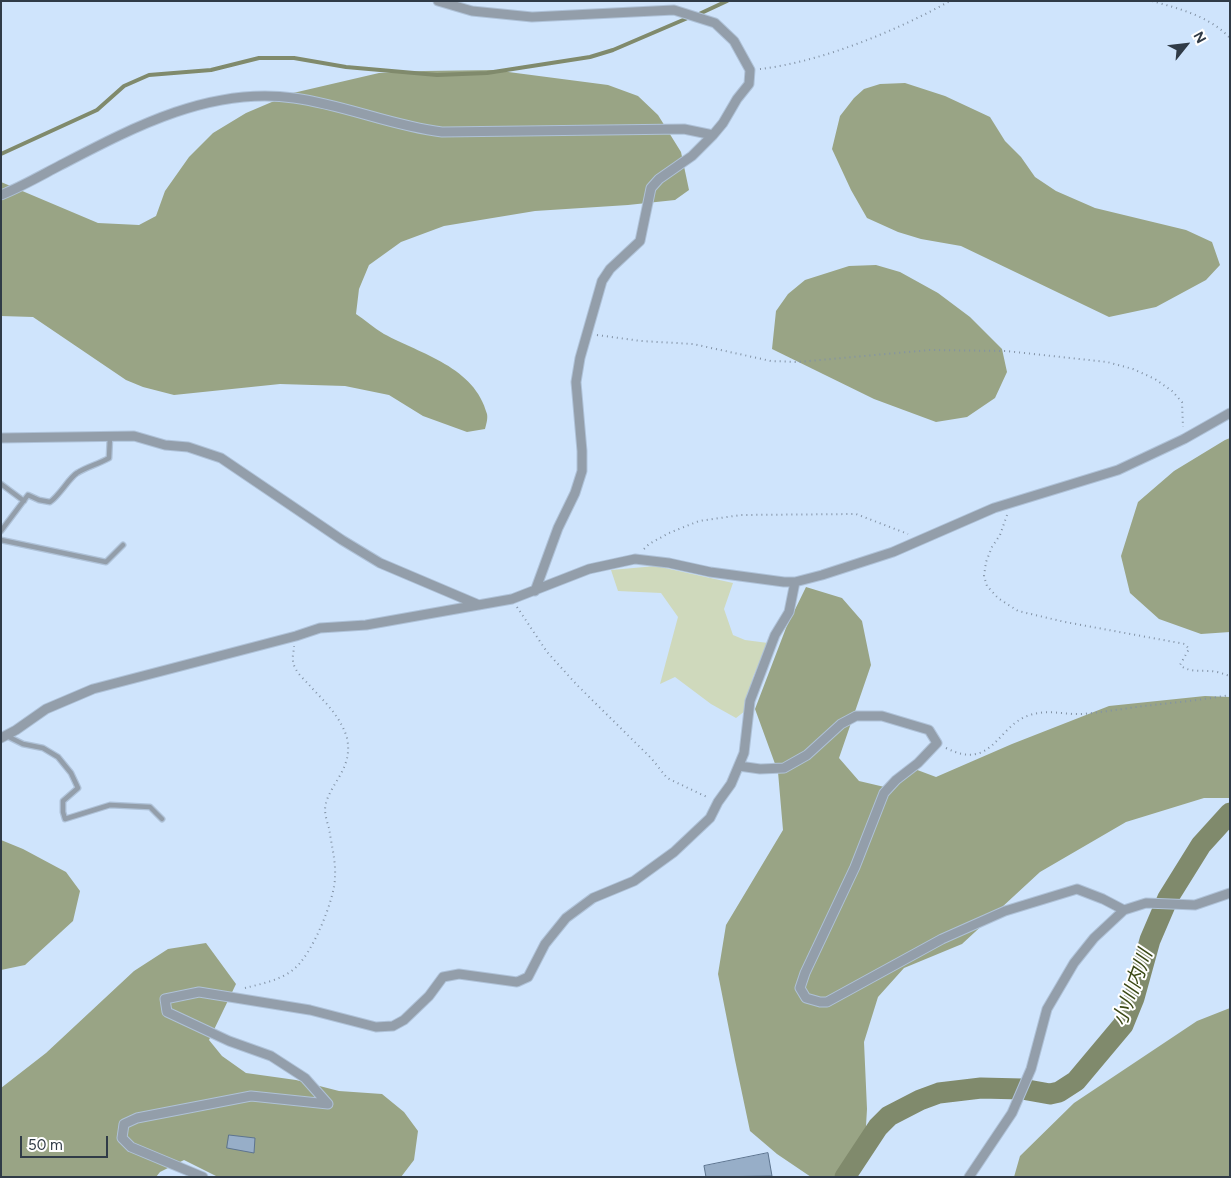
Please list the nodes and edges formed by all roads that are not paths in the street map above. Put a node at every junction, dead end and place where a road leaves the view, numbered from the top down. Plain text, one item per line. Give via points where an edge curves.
1 (438, 1) edge
2 (713, 135) junction
3 (1, 195) edge
4 (1230, 413) edge
5 (110, 436) junction
6 (1, 438) edge
7 (1, 484) edge
8 (24, 501) junction
9 (1, 531) edge
10 (1, 540) edge
11 (123, 545) dead end
12 (795, 582) junction
13 (535, 591) junction
14 (479, 605) junction
15 (3, 736) edge
16 (739, 766) junction
17 (162, 819) dead end
18 (1230, 893) edge
19 (1124, 910) junction
20 (203, 1177) edge
21 (969, 1177) edge

1 - 2 street via 472,11 532,17 674,10 715,23 734,41 750,70 749,84
2 - 3 street via 684,129 442,132 294,98 240,96 186,108 137,128
2 - 13 street via 652,188 640,241 602,281 576,382 582,471
4 - 12 street via 1118,470 994,508 876,558
5 - 6 street
5 - 8 lane via 110,458 76,473 50,502 28,495
5 - 14 street via 134,436 165,445 188,447 221,458 380,563
7 - 8 lane
8 - 9 lane
10 - 11 lane via 106,562
12 - 13 street via 635,558 589,569
12 - 16 street via 789,612 775,635 750,701 744,753
13 - 14 street
14 - 15 street via 366,625 320,628 92,689 46,709
15 - 17 lane via 43,748 58,757 71,773 78,788 63,801 65,819 110,805 150,807
16 - 19 street via 784,768 808,756 841,724 856,716 882,716 929,730 937,743 884,793 856,867 805,973 800,988 806,998 827,1002 942,939 1005,911 1077,889
16 - 20 street via 710,818 674,852 634,882 592,898 566,918 545,944 528,977 517,982 459,974 443,977 404,1020 393,1026 376,1027 310,1010 199,992 165,999 167,1012 271,1056 305,1078 328,1104 251,1096 137,1118 124,1124 122,1138 131,1147
18 - 19 street via 1195,905 1146,904
19 - 21 street via 1094,938 1074,963 1047,1009 1031,1069 1012,1112

